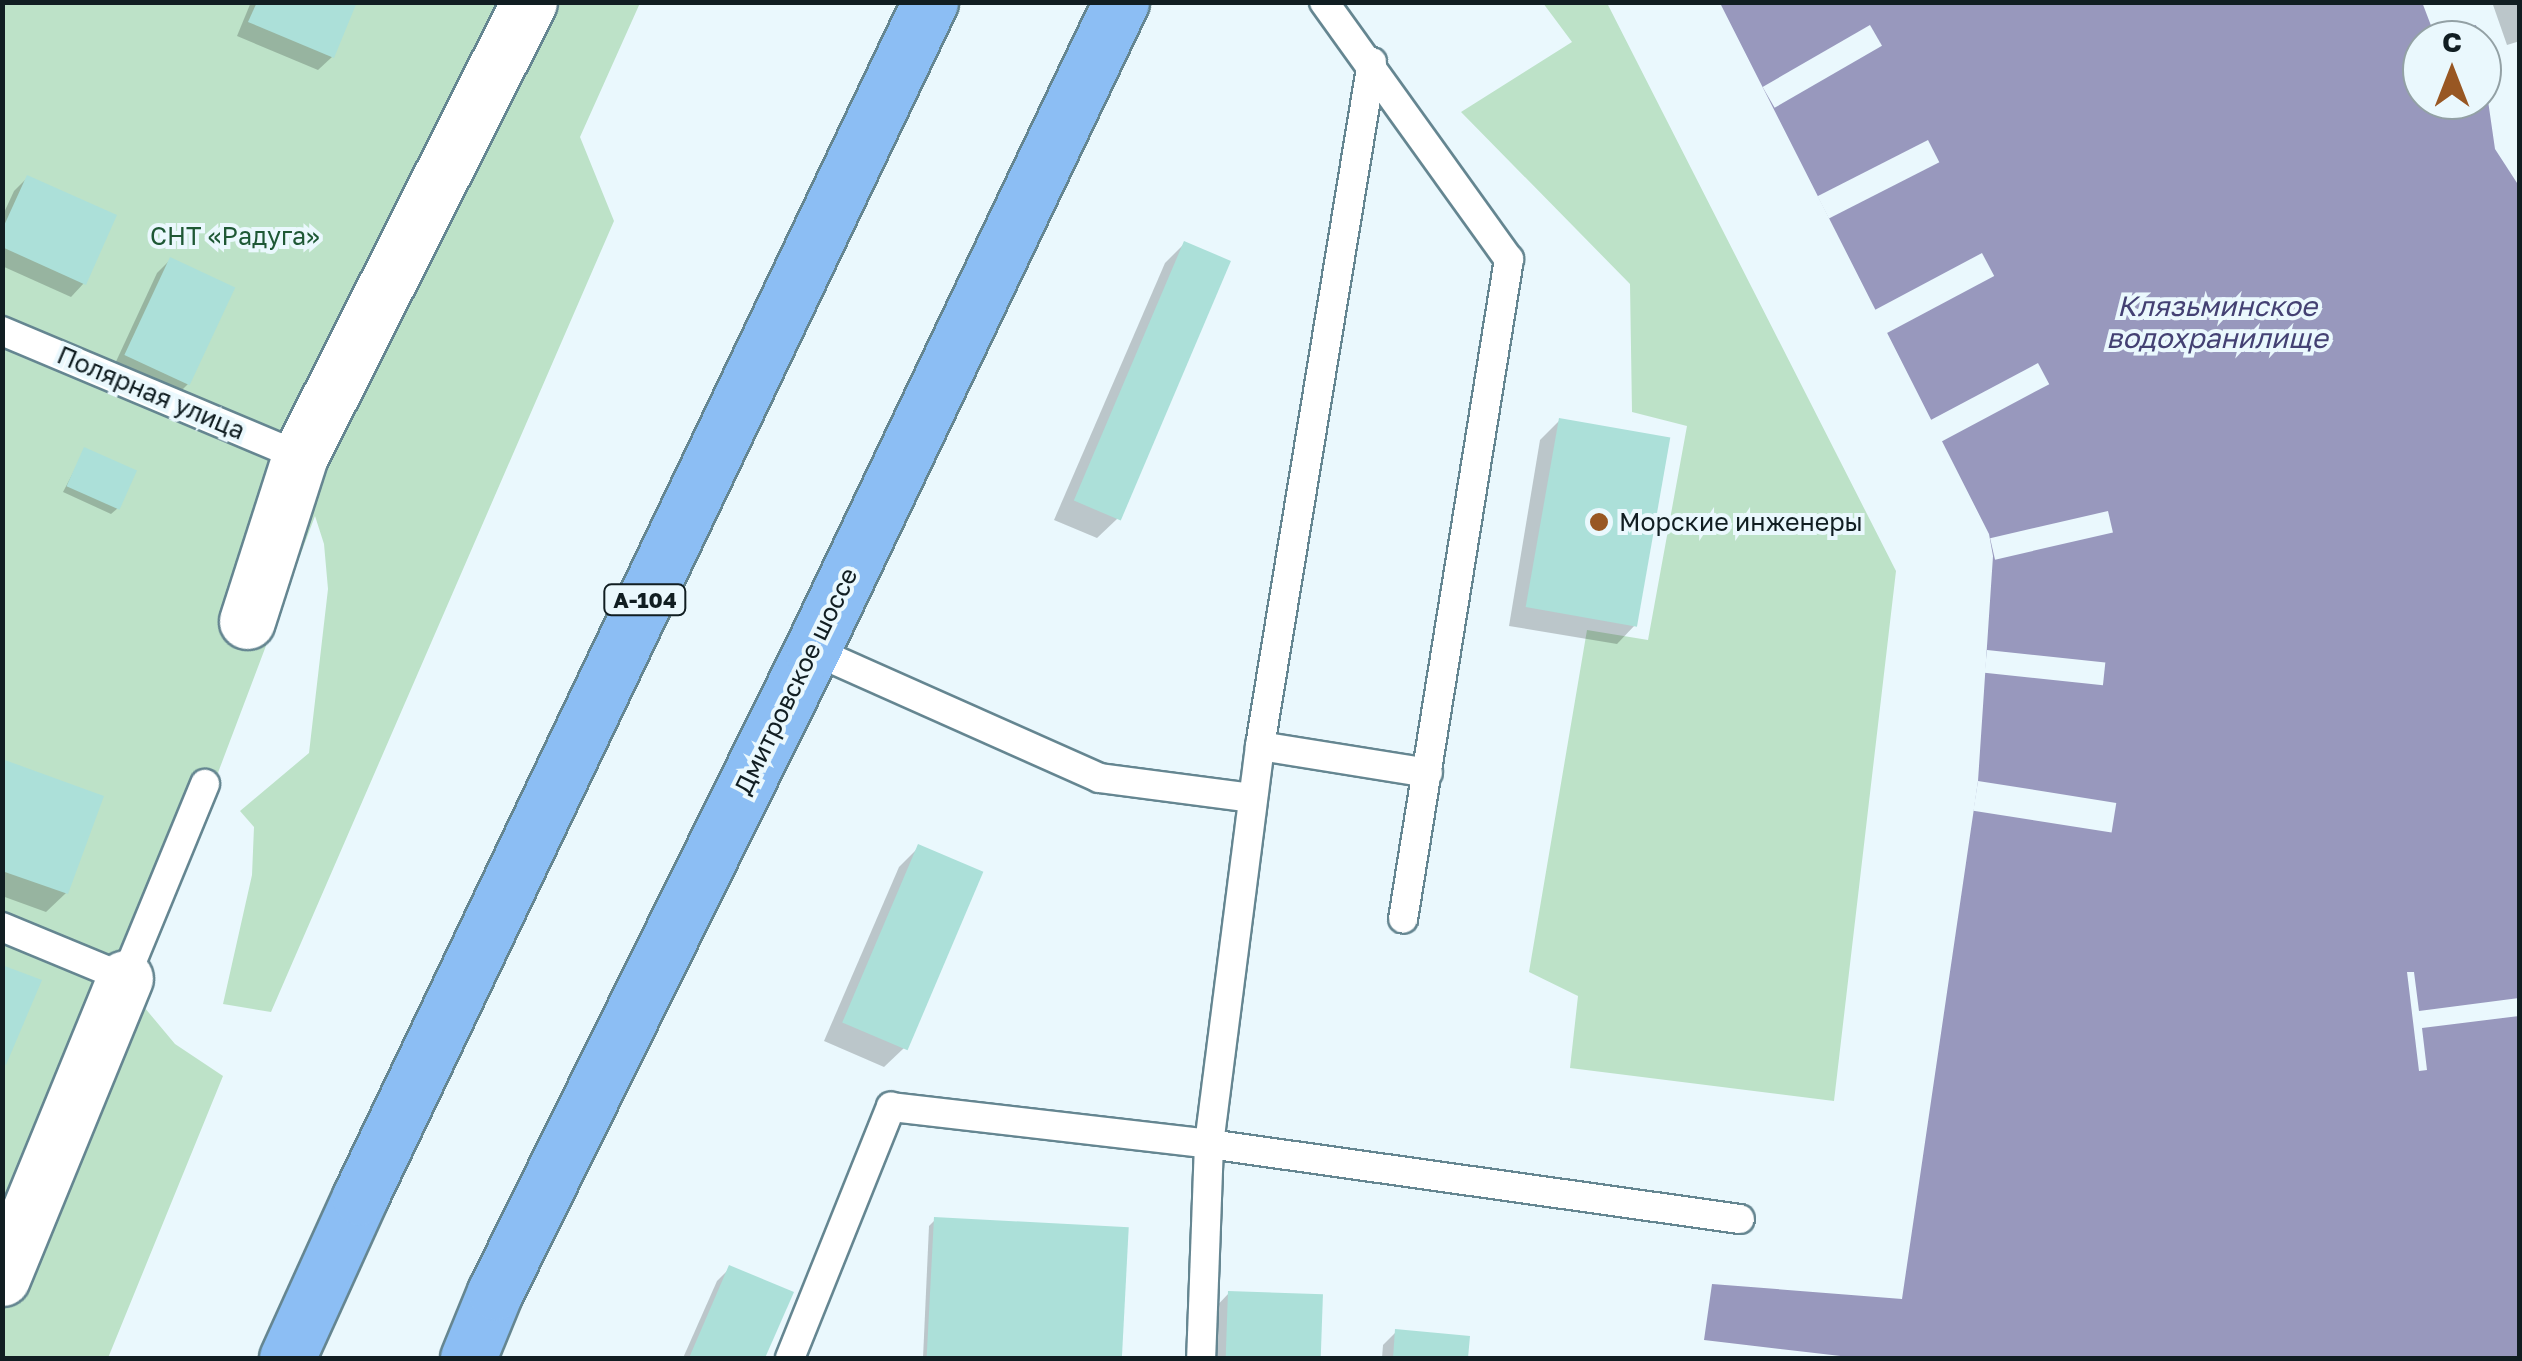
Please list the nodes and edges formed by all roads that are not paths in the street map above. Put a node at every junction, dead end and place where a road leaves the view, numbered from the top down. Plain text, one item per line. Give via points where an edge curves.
1 (529, 2) edge
2 (930, 2) edge
3 (1121, 2) edge
4 (1324, 2) edge
5 (1372, 62) junction
6 (2, 331) edge
7 (300, 456) junction
8 (247, 621) dead end
9 (812, 650) junction
10 (1260, 746) junction
11 (1428, 772) junction
12 (205, 784) dead end
13 (1253, 798) junction
14 (1403, 919) dead end
15 (2, 926) edge
16 (125, 978) junction
17 (1209, 1144) junction
18 (1740, 1219) dead end
19 (2, 1278) edge
20 (288, 1358) edge
21 (468, 1358) edge
22 (790, 1358) edge
23 (1201, 1358) edge

1 - 7 street
2 - 20 highway, А-104
3 - 9 highway, Дмитровское шоссе
4 - 5 lane
5 - 10 lane
5 - 11 lane via 1509,259
6 - 7 lane, Полярная улица
7 - 8 street
9 - 13 lane via 1099,778
9 - 21 highway, Дмитровское шоссе
10 - 11 lane
10 - 13 lane
11 - 14 lane
12 - 16 lane
13 - 17 lane
15 - 16 lane
16 - 19 street
17 - 18 lane
17 - 22 lane via 891,1107
17 - 23 lane

